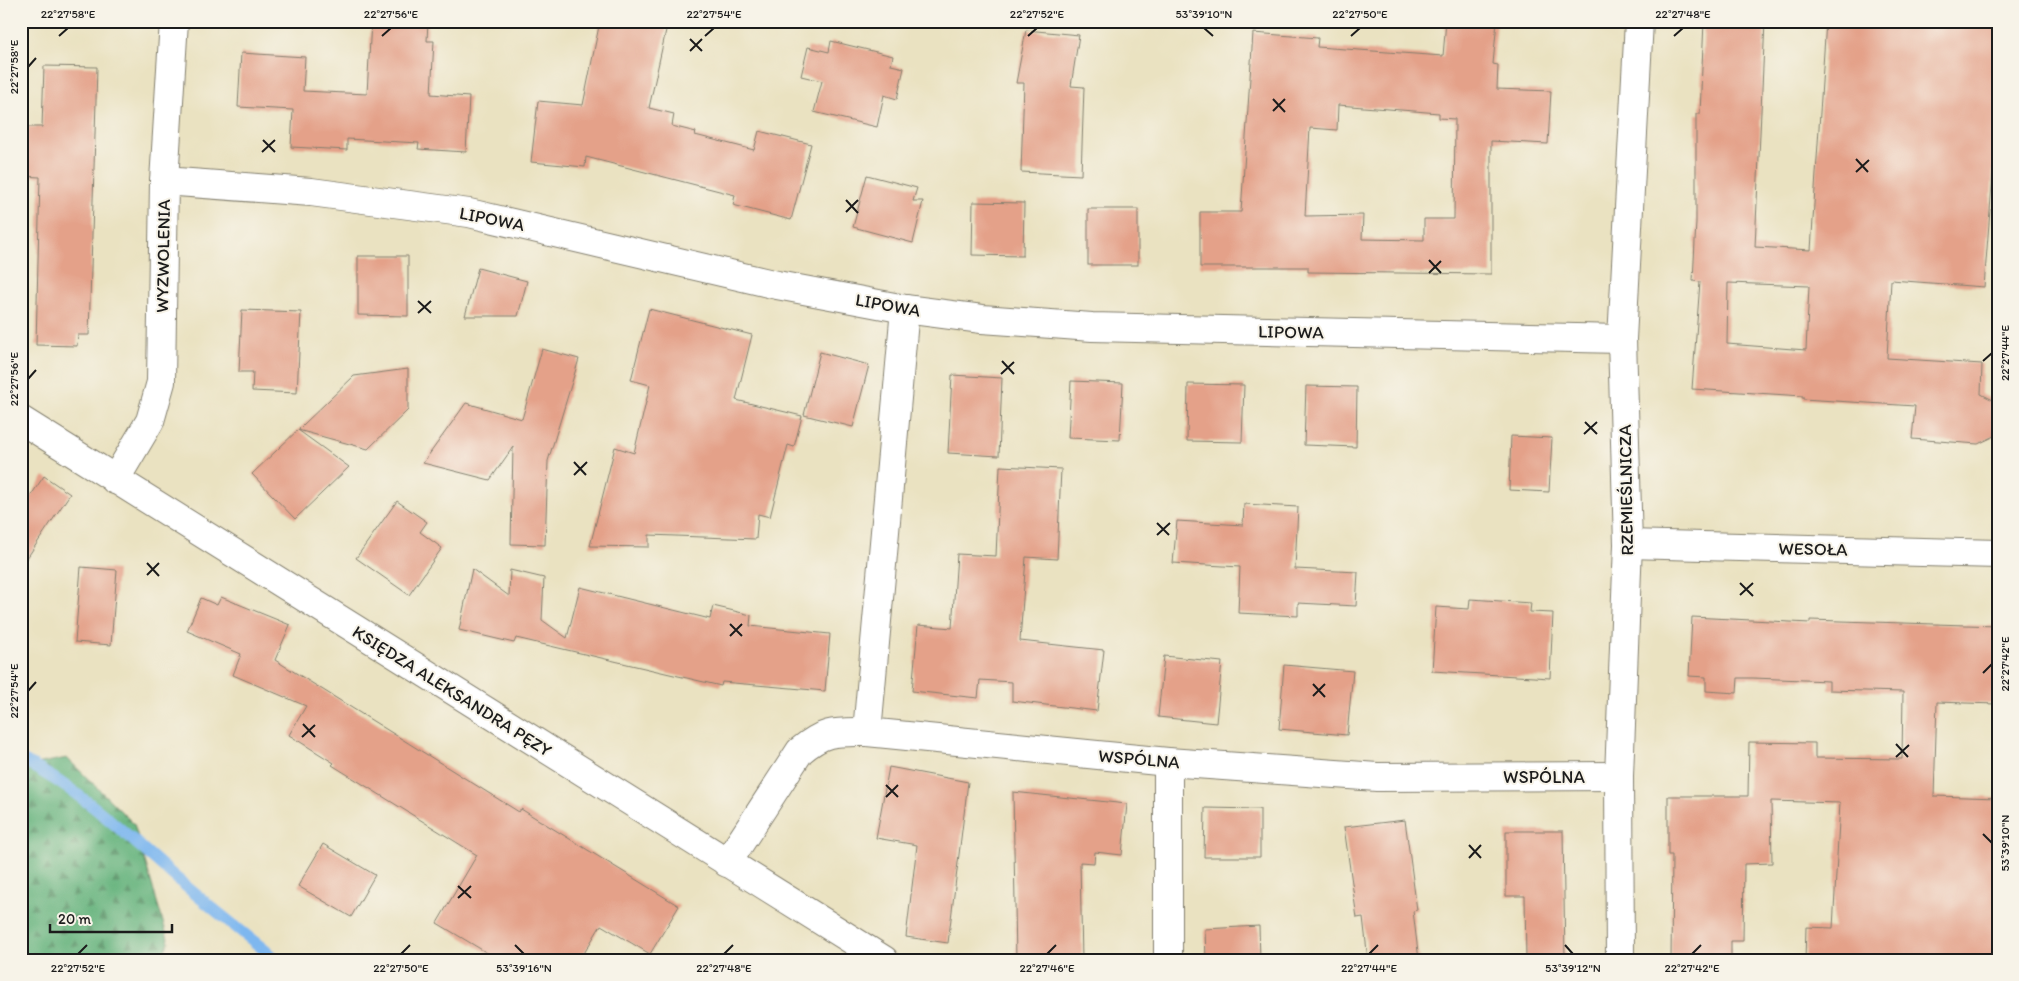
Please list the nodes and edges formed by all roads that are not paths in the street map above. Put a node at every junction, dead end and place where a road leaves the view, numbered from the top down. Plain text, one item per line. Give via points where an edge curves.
1 (174, 21) edge
2 (1639, 21) edge
3 (164, 182) junction
4 (905, 309) junction
5 (1622, 339) junction
6 (21, 420) edge
7 (114, 480) junction
8 (1628, 544) junction
9 (1998, 554) edge
10 (867, 732) junction
11 (1168, 762) junction
12 (1619, 776) junction
13 (727, 863) junction
14 (884, 960) edge
15 (1168, 960) edge
16 (1620, 960) edge

1 - 3 street, WYZWOLENIA
2 - 5 street, RZEMIEŚLNICZA
3 - 4 street, LIPOWA via 311,192 469,213 777,285
3 - 7 street, WYZWOLENIA via 161,382 150,421
4 - 5 street, LIPOWA via 982,319 1092,327
4 - 10 street
5 - 8 street, RZEMIEŚLNICZA
6 - 7 street, KSIĘDZA ALEKSANDRA PĘZY
7 - 13 street, KSIĘDZA ALEKSANDRA PĘZY
8 - 9 street, WESOŁA
8 - 12 street, RZEMIEŚLNICZA
10 - 11 street, WSPÓLNA
10 - 13 street, WSPÓLNA via 833,732 815,738 800,751
11 - 12 street, WSPÓLNA via 1377,777
11 - 15 street
12 - 16 street, RZEMIEŚLNICZA
13 - 14 street, KSIĘDZA ALEKSANDRA PĘZY

